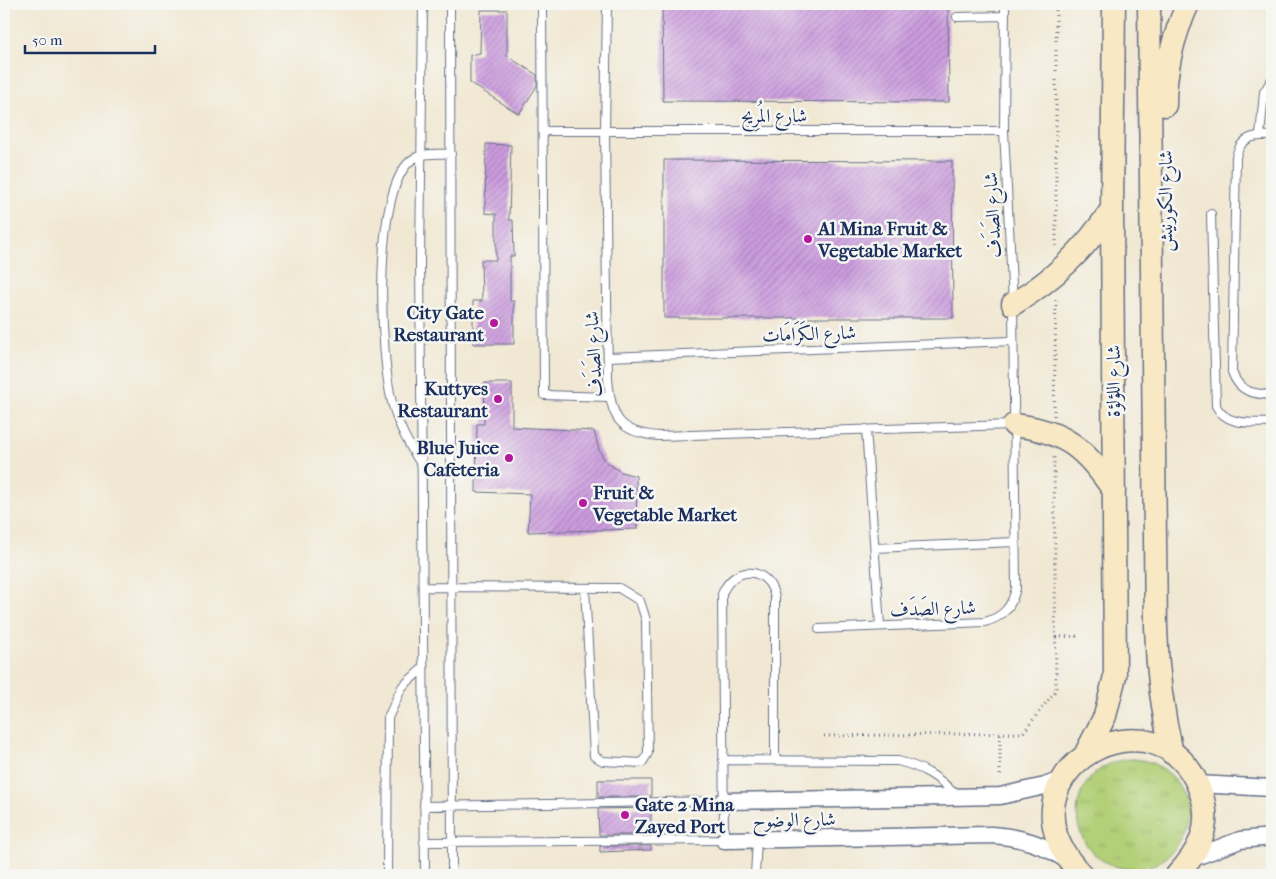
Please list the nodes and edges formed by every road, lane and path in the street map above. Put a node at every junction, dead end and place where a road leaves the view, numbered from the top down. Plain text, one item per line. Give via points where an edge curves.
1 (423, 4) edge
2 (450, 4) edge
3 (542, 4) edge
4 (607, 4) edge
5 (1005, 4) edge
6 (1149, 4) edge
7 (1188, 4) edge
8 (1117, 10) edge
9 (1005, 16) junction
10 (957, 17) dead end
11 (1272, 79) edge
12 (545, 131) junction
13 (604, 131) junction
14 (1004, 131) junction
15 (1260, 136) junction
16 (1272, 136) edge
17 (422, 154) junction
18 (450, 154) junction
19 (1112, 209) junction
20 (1211, 214) dead end
21 (1013, 304) junction
22 (1012, 341) junction
23 (608, 357) junction
24 (1272, 395) edge
25 (610, 397) junction
26 (1154, 400) junction
27 (1272, 423) edge
28 (1014, 424) junction
29 (866, 429) junction
30 (422, 466) junction
31 (1114, 491) junction
32 (1015, 542) junction
33 (875, 548) junction
34 (422, 587) junction
35 (451, 587) junction
36 (585, 588) junction
37 (880, 626) junction
38 (819, 629) dead end
39 (1079, 636) dead end
40 (1056, 637) dead end
41 (423, 668) junction
42 (1000, 734) dead end
43 (1086, 753) junction
44 (1172, 753) junction
45 (775, 759) junction
46 (723, 760) junction
47 (1000, 775) dead end
48 (1063, 779) junction
49 (1198, 784) junction
50 (1272, 788) edge
51 (957, 797) junction
52 (723, 801) junction
53 (424, 806) junction
54 (451, 806) junction
55 (1272, 837) edge
56 (724, 840) junction
57 (757, 840) junction
58 (452, 841) junction
59 (424, 842) junction
60 (1193, 858) junction
61 (1075, 868) edge
62 (387, 875) edge
63 (424, 875) edge
64 (452, 875) edge
65 (755, 875) edge
66 (1178, 875) edge

1 - 17 lane
2 - 18 lane
3 - 12 lane
4 - 13 lane, شارع الصَدَف
5 - 9 lane, شارع الصَدَف
6 - 26 street
7 - 26 street, شارع الكورنيش via 1172,46 1165,89 1165,350 1163,372
8 - 19 street, شارع اللؤلؤة
9 - 10 lane
9 - 14 lane, شارع الصَدَف
11 - 15 lane via 1264,92
12 - 13 lane, شارع المُرِيح
12 - 25 lane via 544,394
13 - 14 lane, شارع المُرِيح
13 - 23 lane, شارع الصَدَف
14 - 21 lane, شارع الصَدَف
15 - 16 lane
15 - 24 lane via 1252,136 1240,144 1235,162 1232,372 1246,391
17 - 18 lane
17 - 30 lane
17 - 30 lane via 412,160 394,189 382,254 388,386 400,425
18 - 35 lane
19 - 21 street via 1076,256 1056,275
19 - 31 street, شارع اللؤلؤة
20 - 27 lane via 1216,406 1229,420
21 - 22 lane, شارع الصَدَف
22 - 23 lane, شارع الكَرَامَات
22 - 28 lane, شارع الصَدَف
23 - 25 lane, شارع الصَدَف
25 - 29 lane, شارع الصَدَف via 617,420 637,434 660,436
26 - 44 street via 1158,682
28 - 29 lane, شارع الصَدَف
28 - 31 street via 1034,427 1072,443 1096,464
28 - 32 lane, شارع الصَدَف
29 - 33 lane
30 - 34 lane
31 - 43 street, شارع اللؤلؤة via 1114,676 1105,716
32 - 33 lane
32 - 37 lane, شارع الصَدَف via 1016,588 1010,607 1003,614 985,622
33 - 37 lane
34 - 35 lane
34 - 41 lane
35 - 36 lane
35 - 54 lane
36 - 36 lane via 619,588 640,601 646,620 648,753 642,763 604,761 594,756
37 - 38 lane, شارع الصَدَف
39 - 40 path
41 - 53 lane
41 - 62 lane via 402,687 388,718
42 - 47 path
43 - 44 street via 1107,743 1129,740 1151,743
43 - 48 street
44 - 49 street
45 - 46 lane
45 - 46 lane via 774,591 766,579 745,573 730,580 722,594
45 - 51 lane via 898,761 937,777
46 - 52 lane
48 - 51 street, شارع الوضوح via 1000,796
48 - 61 street via 1055,799 1053,821 1058,842
49 - 50 street
49 - 60 street via 1205,822 1202,841
51 - 52 street, شارع الوضوح
52 - 54 lane, شارع الوضوح
52 - 56 lane
53 - 54 lane, شارع الوضوح
53 - 59 lane
54 - 58 lane
55 - 60 street via 1240,840
56 - 57 street, شارع الوضوح
56 - 58 lane, شارع الوضوح
57 - 61 street, شارع الوضوح via 1012,836 1051,849
57 - 65 lane
58 - 59 lane, شارع الوضوح
58 - 64 lane
59 - 63 lane
60 - 66 street

